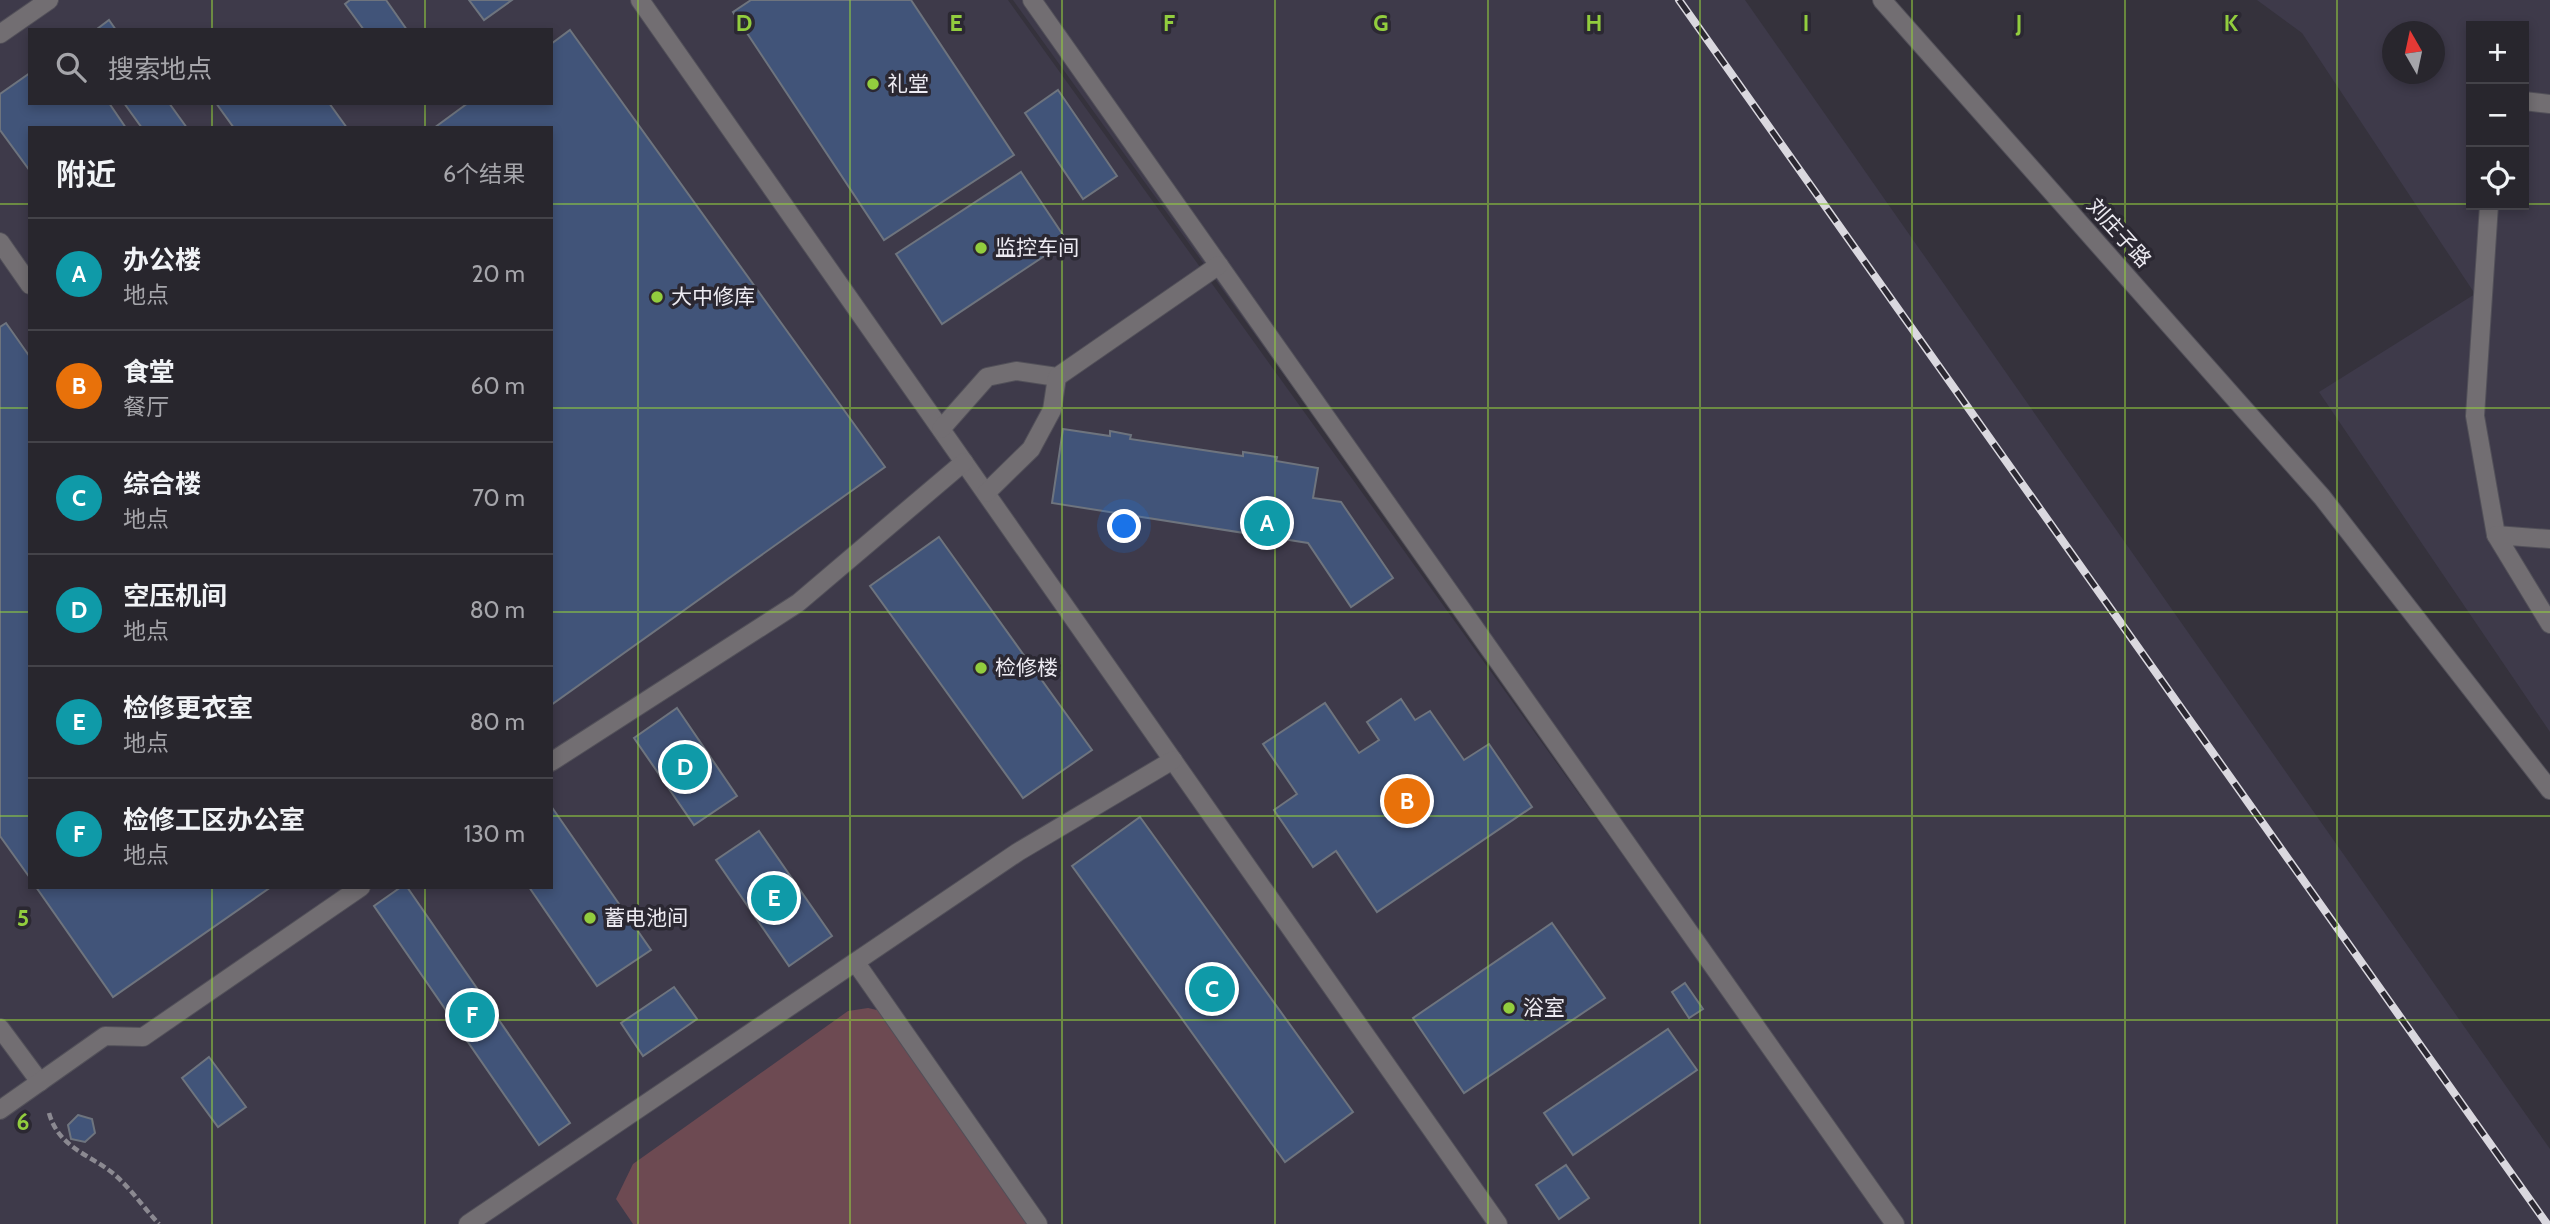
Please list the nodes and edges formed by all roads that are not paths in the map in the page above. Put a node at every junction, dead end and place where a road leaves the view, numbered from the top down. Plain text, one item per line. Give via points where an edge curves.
1 (49, 0) edge
2 (640, 0) edge
3 (1032, 0) edge
4 (1882, 0) edge
5 (0, 34) edge
6 (2529, 102) edge
7 (2550, 104) edge
8 (2489, 210) edge
9 (0, 242) edge
10 (1219, 265) junction
11 (28, 282) edge
12 (1057, 377) junction
13 (941, 429) junction
14 (964, 463) junction
15 (985, 493) junction
16 (2497, 535) junction
17 (2550, 539) edge
18 (2550, 624) edge
19 (1173, 760) junction
20 (553, 761) edge
21 (2550, 790) edge
22 (359, 889) edge
23 (856, 963) junction
24 (0, 1028) edge
25 (40, 1082) junction
26 (0, 1111) edge
27 (468, 1224) edge
28 (1038, 1224) edge
29 (1498, 1224) edge
30 (1895, 1224) edge

1 - 5 street
2 - 13 street
3 - 10 street
4 - 21 street, 刘庄子路 via 2322,497
6 - 7 street
8 - 16 street via 2475,416
9 - 11 street
10 - 12 street
10 - 30 street
12 - 13 street via 1016,371 987,377
12 - 15 street via 1052,410 1031,449
13 - 14 street
14 - 15 street
14 - 20 street via 798,603
15 - 19 street
16 - 17 street
16 - 18 street
19 - 23 street via 1018,852
19 - 29 street
22 - 25 street via 143,1037 105,1036
23 - 27 street
23 - 28 street
24 - 25 street
25 - 26 street

